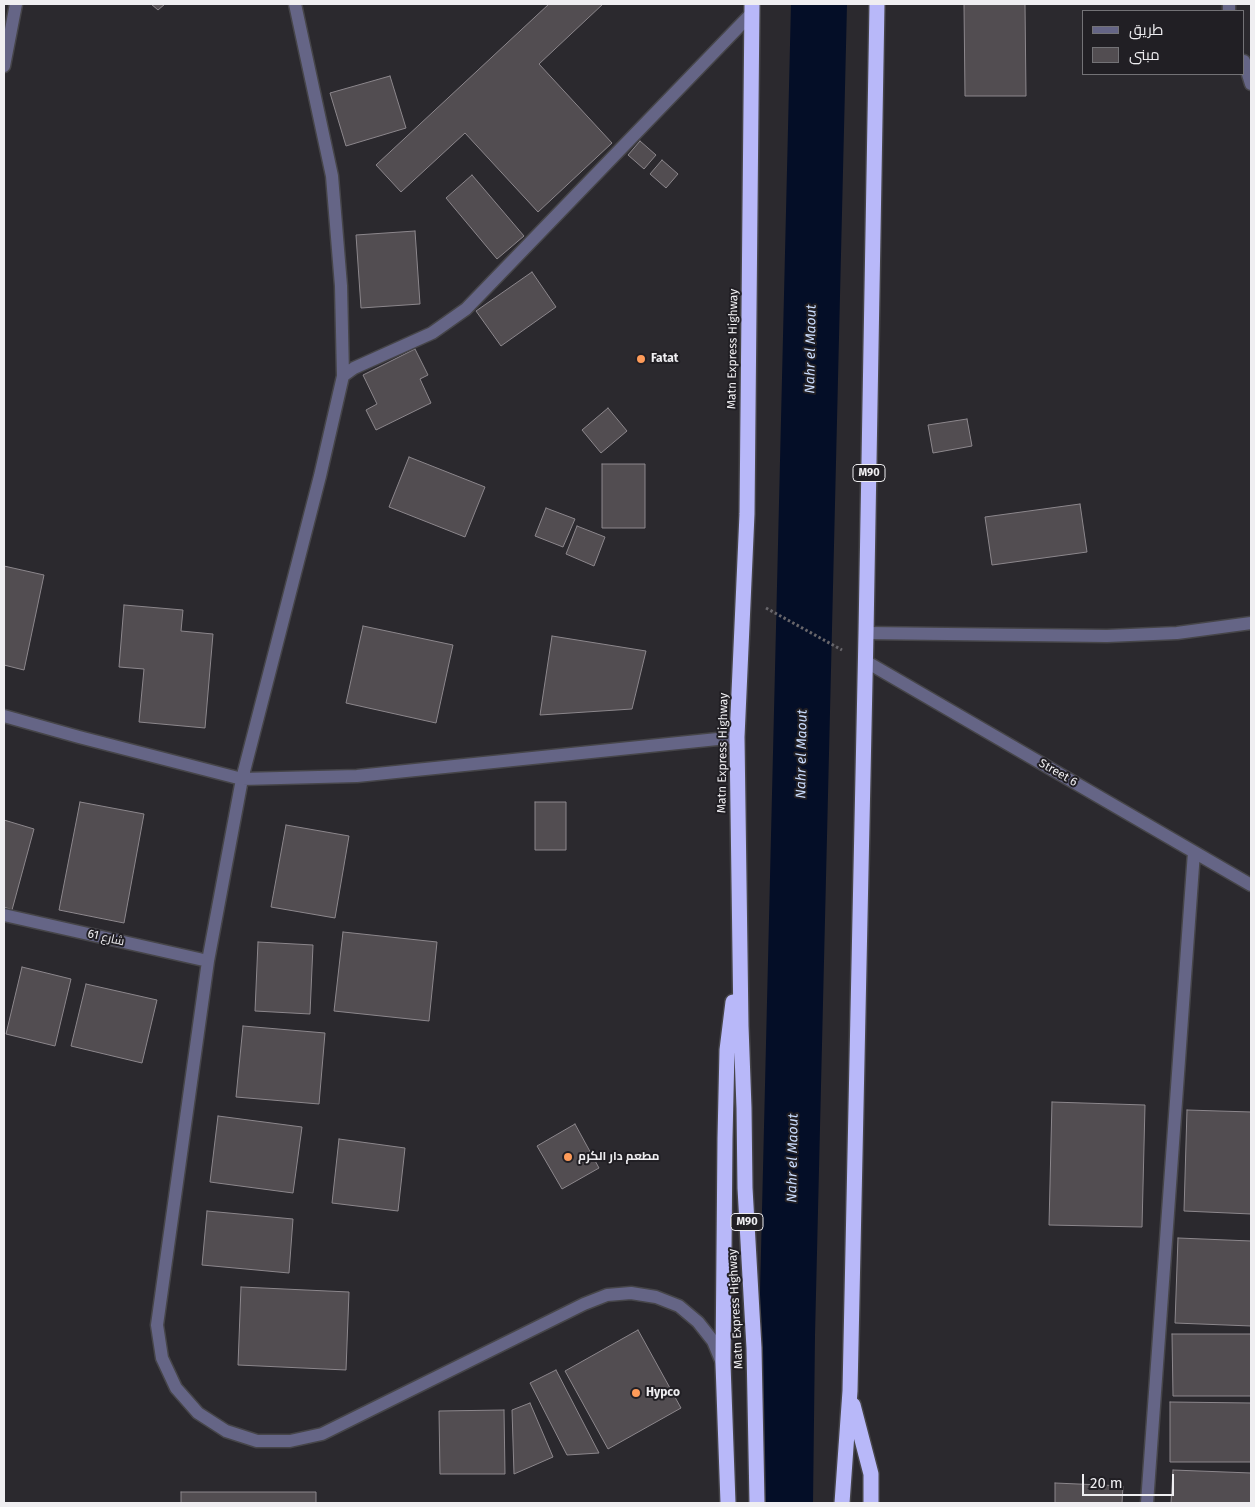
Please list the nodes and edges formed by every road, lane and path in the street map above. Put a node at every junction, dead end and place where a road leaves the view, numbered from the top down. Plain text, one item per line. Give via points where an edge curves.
1 (16, 4) edge
2 (294, 4) edge
3 (877, 4) edge
4 (752, 8) edge
5 (1245, 64) edge
6 (4, 66) edge
7 (1251, 84) edge
8 (343, 376) junction
9 (781, 618) dead end
10 (1251, 623) edge
11 (866, 633) junction
12 (838, 648) dead end
13 (865, 661) junction
14 (4, 716) edge
15 (737, 737) junction
16 (242, 779) junction
17 (1194, 852) junction
18 (1251, 884) edge
19 (4, 916) edge
20 (740, 941) junction
21 (208, 961) junction
22 (723, 1364) junction
23 (850, 1391) junction
24 (728, 1503) edge
25 (757, 1503) edge
26 (842, 1503) edge
27 (870, 1503) edge
28 (1147, 1503) edge

1 - 6 street
2 - 8 street via 332,176 341,286
3 - 11 highway, M90
4 - 8 street via 466,309 432,333
4 - 15 highway, Matn Express Highway / M90 via 746,514
5 - 7 street
8 - 16 street
9 - 12 path
10 - 11 street via 1177,633 1107,636
11 - 13 highway, M90
13 - 17 street, Street 6
13 - 23 highway, M90
14 - 16 street
15 - 16 street via 357,776
15 - 20 highway, Matn Express Highway / M90
16 - 21 street
17 - 18 street, Street 6
17 - 28 street
19 - 21 street, شارع 61
20 - 22 highway via 727,1050
20 - 25 highway, Matn Express Highway / M90
21 - 22 street via 157,1325 162,1358 176,1388 198,1413 226,1431 257,1441 290,1442 322,1434 607,1295 656,1296 679,1306 713,1341
22 - 24 highway
23 - 26 highway, M90
23 - 27 highway via 871,1474

